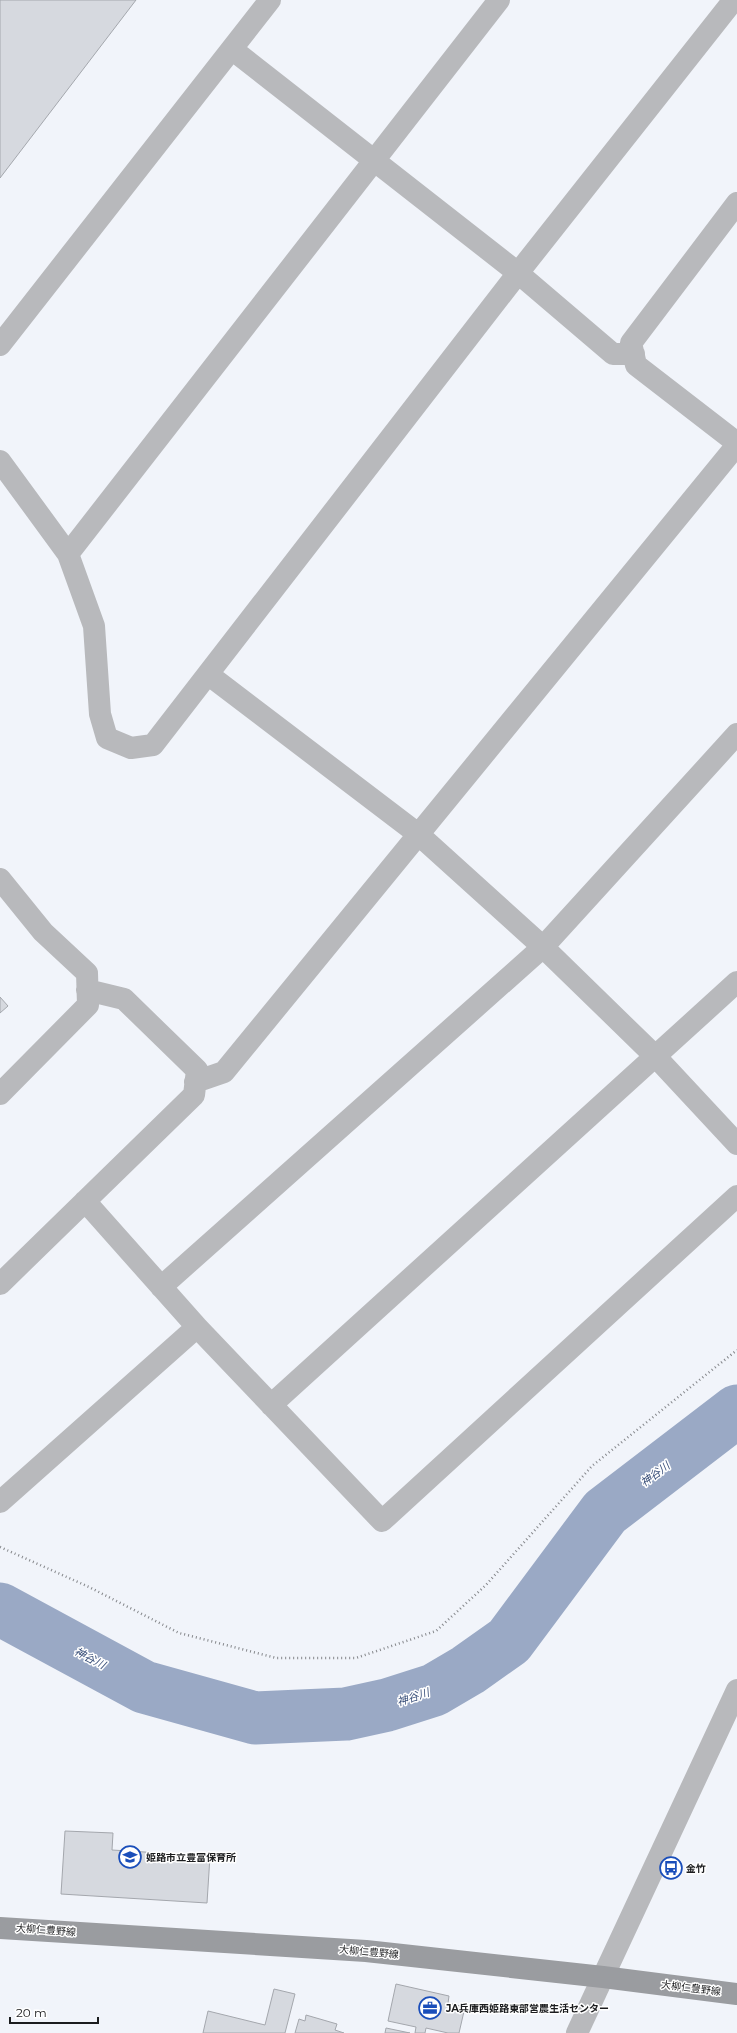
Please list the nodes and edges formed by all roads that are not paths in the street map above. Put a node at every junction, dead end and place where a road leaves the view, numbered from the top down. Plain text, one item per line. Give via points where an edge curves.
1 (270, 0) edge
2 (499, 0) edge
3 (729, 6) edge
4 (233, 50) junction
5 (374, 160) junction
6 (737, 203) edge
7 (518, 273) junction
8 (0, 346) edge
9 (634, 354) junction
10 (737, 444) edge
11 (0, 461) edge
12 (68, 554) junction
13 (209, 675) junction
14 (737, 734) edge
15 (418, 834) junction
16 (0, 882) edge
17 (543, 947) junction
18 (737, 982) edge
19 (87, 990) junction
20 (656, 1057) junction
21 (195, 1082) junction
22 (0, 1094) edge
23 (737, 1144) edge
24 (737, 1196) edge
25 (85, 1201) junction
26 (0, 1284) edge
27 (161, 1287) junction
28 (197, 1327) junction
29 (271, 1405) junction
30 (0, 1502) edge
31 (737, 1690) edge
32 (0, 1928) edge
33 (603, 1977) junction
34 (737, 1994) edge
35 (577, 2033) edge

1 - 4 street
2 - 5 street
3 - 7 street
4 - 5 street
4 - 8 street
5 - 7 street
5 - 12 street
6 - 9 street via 631,343
7 - 9 street via 613,354
7 - 13 street
9 - 10 street via 636,364
10 - 15 street
11 - 12 street
12 - 13 street via 94,626 100,714 107,738 131,748 154,745
13 - 15 street
14 - 17 street
15 - 17 street
15 - 21 street via 224,1072
16 - 19 street via 43,932 87,973
17 - 20 street
17 - 27 street
18 - 20 street
19 - 21 street via 124,999 197,1070
19 - 22 street via 88,1005
20 - 23 street
20 - 29 street
21 - 25 street via 194,1095
24 - 29 street via 382,1521
25 - 26 street
25 - 27 street
27 - 28 street
28 - 29 street
28 - 30 street
31 - 33 street
32 - 33 main road, 大柳仁豊野線 via 366,1951
33 - 34 main road, 大柳仁豊野線
33 - 35 street

